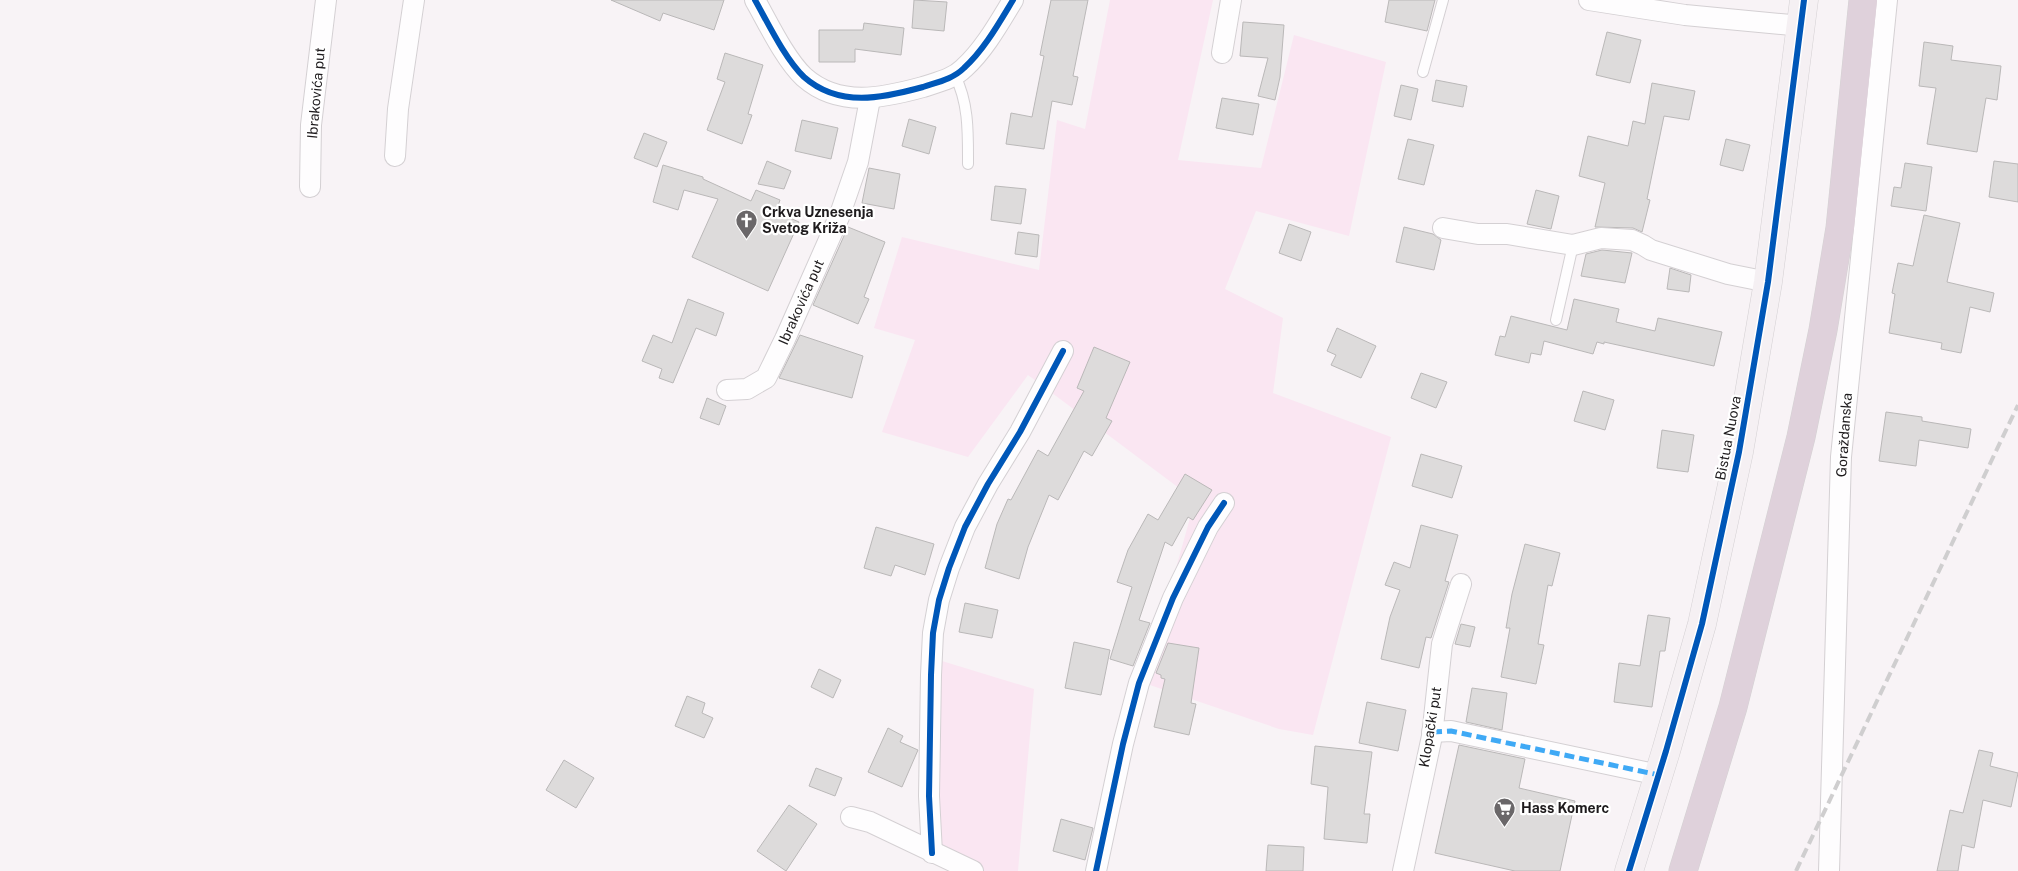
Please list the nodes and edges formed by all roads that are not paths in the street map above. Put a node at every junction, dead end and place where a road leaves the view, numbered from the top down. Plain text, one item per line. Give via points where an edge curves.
1 (326, 0) edge
2 (414, 0) edge
3 (755, 0) edge
4 (1013, 0) edge
5 (1231, 0) edge
6 (1443, 0) edge
7 (1590, 0) edge
8 (1863, 0) edge
9 (1887, 0) edge
10 (1803, 13) edge
11 (1222, 53) dead end
12 (1423, 72) dead end
13 (955, 76) junction
14 (870, 99) junction
15 (396, 156) dead end
16 (968, 164) dead end
17 (310, 186) dead end
18 (1443, 228) dead end
19 (1573, 245) junction
20 (1768, 282) junction
21 (1556, 320) dead end
22 (1062, 351) dead end
23 (727, 390) dead end
24 (1224, 503) dead end
25 (1461, 584) dead end
26 (1432, 732) junction
27 (1659, 775) junction
28 (852, 817) dead end
29 (943, 861) edge
30 (973, 871) edge
31 (1096, 871) edge
32 (1403, 871) edge
33 (1629, 871) edge
34 (1684, 871) edge
35 (1829, 871) edge

1 - 17 street, Ibrakovića put via 311,125
2 - 15 street via 398,109
3 - 14 street via 804,76 831,93
4 - 13 street via 978,52
5 - 11 street
6 - 12 lane
7 - 10 street via 1685,15
8 - 34 highway via 1840,228 1823,330 1801,436 1733,707
9 - 35 street, Goraždanska via 1841,457
10 - 20 street, Bistua Nuova
13 - 14 street via 899,94
13 - 16 lane via 960,85 968,127
14 - 23 street, Ibrakovića put via 858,162 839,217 766,378 747,389
18 - 19 street
19 - 20 street via 1601,238 1632,240 1651,250 1711,269
19 - 21 lane
20 - 27 street, Bistua Nuova via 1739,452 1702,624
22 - 29 street via 970,519 939,600 933,633 929,796
24 - 31 street via 1208,527 1173,598 1139,683
25 - 26 street, Klopački put via 1442,644
26 - 27 street via 1451,731
26 - 32 street, Klopački put
27 - 33 street, Bistua Nuova
28 - 29 street via 870,822
29 - 30 street

